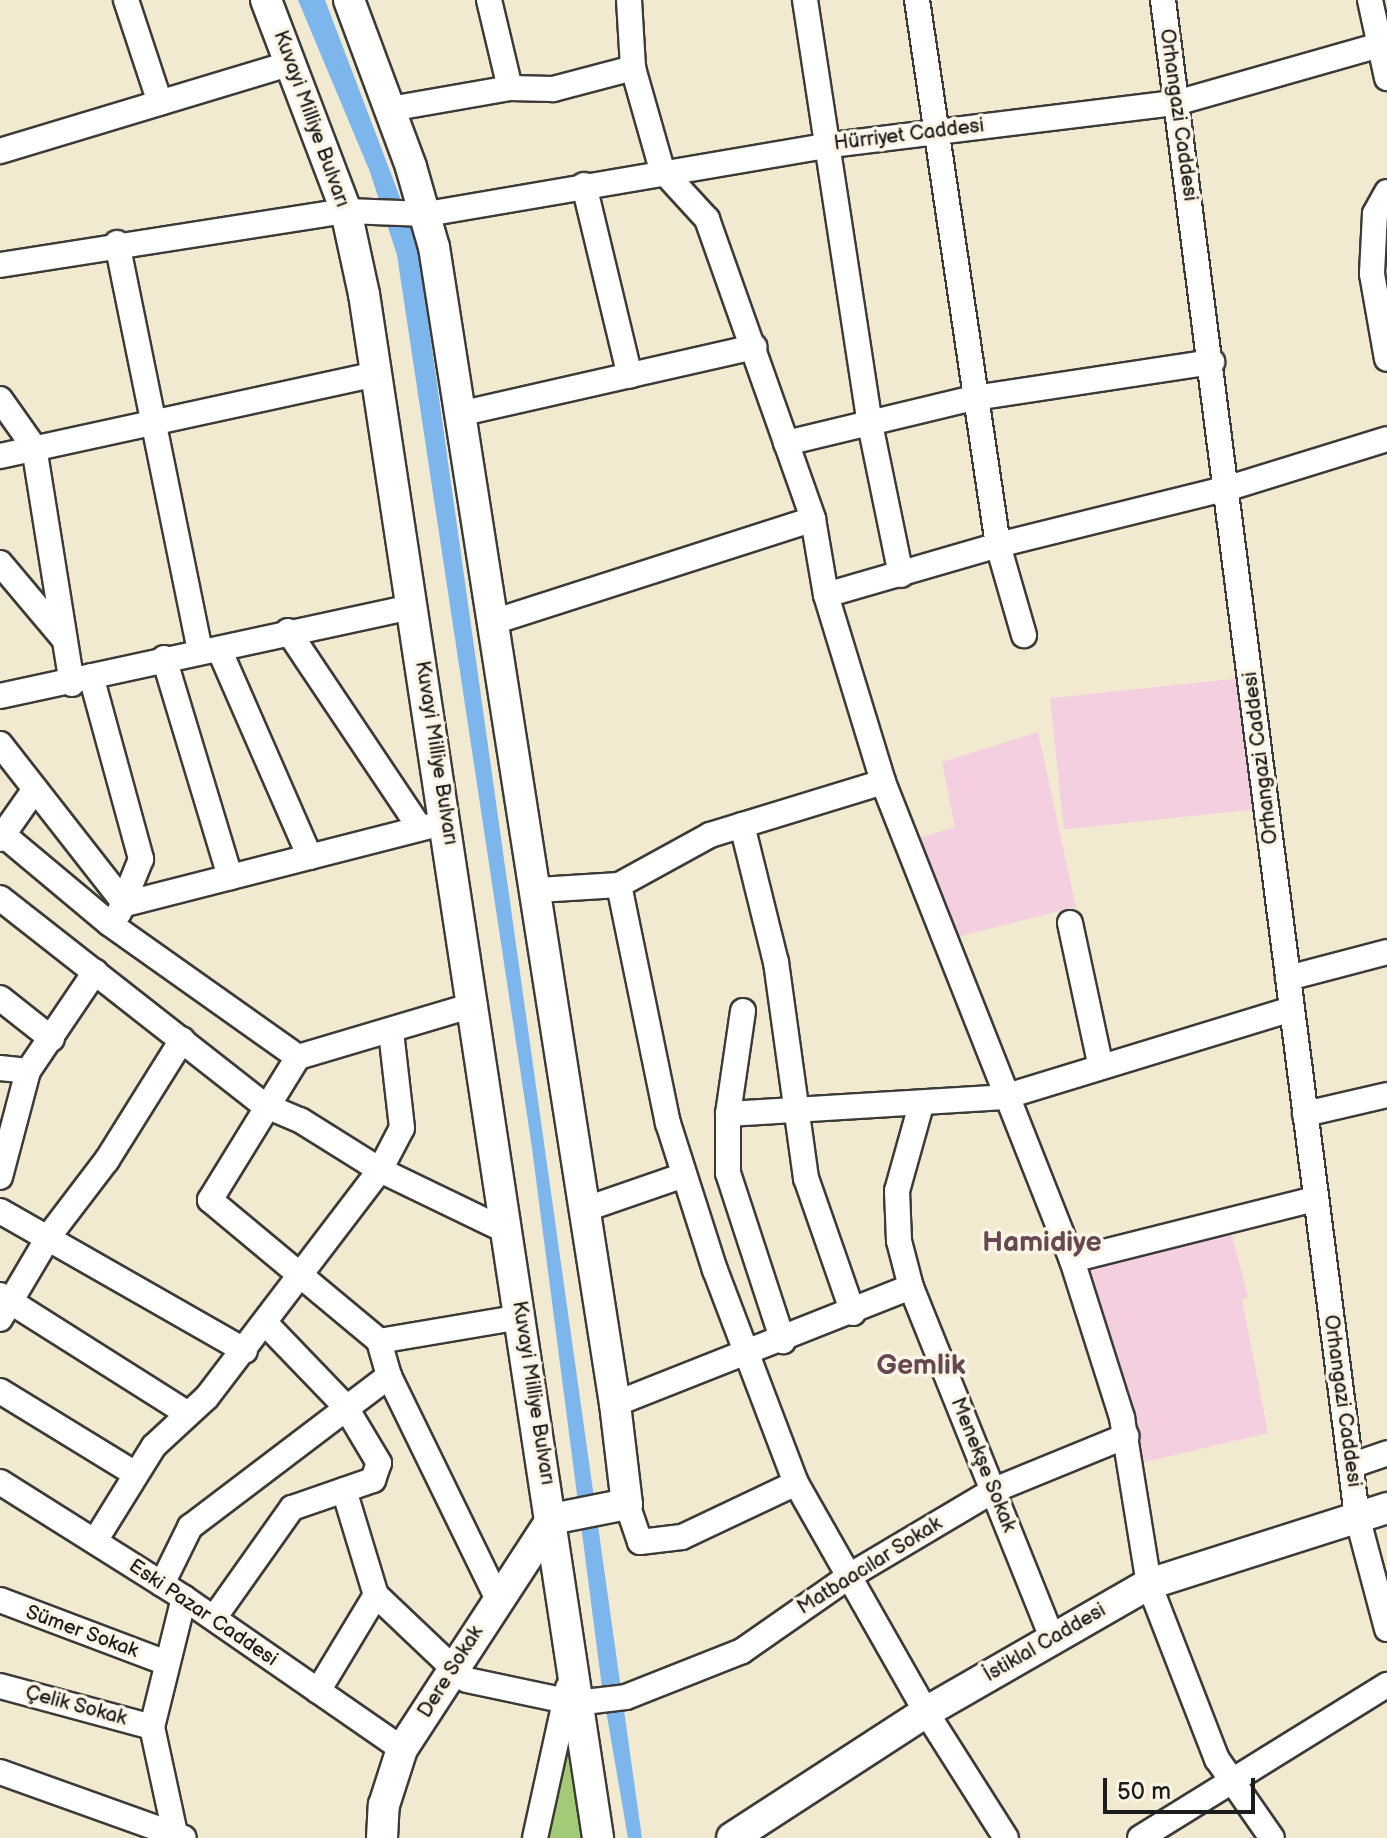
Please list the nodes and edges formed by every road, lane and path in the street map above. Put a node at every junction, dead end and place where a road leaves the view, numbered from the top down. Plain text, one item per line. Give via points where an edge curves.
1 (126, 0) edge
2 (266, 0) edge
3 (349, 0) edge
4 (489, 0) edge
5 (629, 0) edge
6 (805, 0) edge
7 (917, 0) edge
8 (1163, 0) edge
9 (1370, 0) edge
10 (1383, 44) edge
11 (291, 63) junction
12 (633, 68) junction
13 (1387, 78) edge
14 (510, 88) junction
15 (160, 103) junction
16 (1176, 103) junction
17 (390, 109) junction
18 (933, 131) junction
19 (824, 146) junction
20 (0, 151) edge
21 (662, 170) junction
22 (584, 185) junction
23 (1387, 192) edge
24 (346, 211) junction
25 (427, 214) junction
26 (117, 243) junction
27 (0, 265) edge
28 (754, 347) junction
29 (1387, 359) edge
30 (1212, 362) junction
31 (376, 374) junction
32 (630, 376) junction
33 (974, 398) junction
34 (0, 399) edge
35 (459, 414) junction
36 (870, 424) junction
37 (157, 426) junction
38 (1387, 439) edge
39 (786, 443) junction
40 (34, 447) junction
41 (0, 456) edge
42 (1229, 488) junction
43 (813, 519) junction
44 (998, 545) junction
45 (0, 563) edge
46 (901, 575) junction
47 (826, 595) junction
48 (413, 607) junction
49 (493, 622) junction
50 (288, 631) junction
51 (1024, 635) dead end
52 (66, 641) junction
53 (209, 651) junction
54 (164, 658) junction
55 (81, 680) junction
56 (0, 696) edge
57 (0, 744) edge
58 (883, 782) junction
59 (35, 789) junction
60 (434, 825) junction
61 (742, 825) junction
62 (1, 836) edge
63 (310, 857) junction
64 (230, 877) junction
65 (619, 885) junction
66 (538, 890) junction
67 (0, 898) edge
68 (125, 904) junction
69 (1070, 923) dead end
70 (110, 924) junction
71 (1387, 952) edge
72 (95, 972) junction
73 (1288, 978) junction
74 (0, 998) edge
75 (474, 1005) junction
76 (1291, 1009) junction
77 (743, 1011) dead end
78 (391, 1031) junction
79 (52, 1039) junction
80 (182, 1040) junction
81 (298, 1057) junction
82 (1101, 1067) junction
83 (0, 1068) edge
84 (28, 1071) junction
85 (1387, 1095) edge
86 (1004, 1097) junction
87 (264, 1105) junction
88 (921, 1105) junction
89 (795, 1112) junction
90 (728, 1114) junction
91 (1305, 1114) junction
92 (380, 1170) junction
93 (684, 1175) junction
94 (0, 1177) edge
95 (1315, 1199) junction
96 (586, 1209) junction
97 (0, 1211) edge
98 (508, 1232) junction
99 (49, 1236) junction
100 (1072, 1260) junction
101 (301, 1271) junction
102 (911, 1287) junction
103 (3, 1305) edge
104 (853, 1313) junction
105 (521, 1317) junction
106 (266, 1324) junction
107 (379, 1341) junction
108 (783, 1341) junction
109 (245, 1351) junction
110 (748, 1356) junction
111 (389, 1376) junction
112 (0, 1391) edge
113 (615, 1404) junction
114 (345, 1406) junction
115 (188, 1414) junction
116 (1126, 1436) junction
117 (1387, 1453) edge
118 (1353, 1465) junction
119 (134, 1473) junction
120 (0, 1482) edge
121 (796, 1483) junction
122 (344, 1490) junction
123 (994, 1490) junction
124 (617, 1506) junction
125 (1387, 1508) edge
126 (1357, 1516) junction
127 (563, 1517) junction
128 (95, 1541) junction
129 (851, 1575) junction
130 (162, 1584) junction
131 (1149, 1584) junction
132 (376, 1595) junction
133 (184, 1598) junction
134 (498, 1599) junction
135 (0, 1600) edge
136 (214, 1618) junction
137 (1387, 1629) edge
138 (1052, 1638) junction
139 (164, 1662) junction
140 (453, 1668) junction
141 (1387, 1685) edge
142 (0, 1686) edge
143 (318, 1691) junction
144 (586, 1695) junction
145 (926, 1712) junction
146 (152, 1727) junction
147 (402, 1749) junction
148 (0, 1772) edge
149 (1231, 1779) junction
150 (178, 1836) edge
151 (382, 1838) edge
152 (535, 1838) edge
153 (598, 1838) edge
154 (732, 1838) edge
155 (1006, 1838) edge
156 (1140, 1838) edge
157 (1272, 1838) edge

1 - 15 street
2 - 11 main road, Kuvayi Milliye Bulvarı
3 - 17 main road
4 - 14 street
5 - 12 street
6 - 19 street
7 - 18 street
8 - 16 street, Orhangazi Caddesi
9 - 10 street
10 - 13 street
10 - 16 street, Hürriyet Caddesi
11 - 15 street
11 - 24 main road, Kuvayi Milliye Bulvarı
12 - 14 street via 553,89
12 - 21 street
14 - 17 street
15 - 20 street
16 - 18 street, Hürriyet Caddesi
16 - 30 street, Orhangazi Caddesi
17 - 25 main road
18 - 19 street, Hürriyet Caddesi
18 - 33 street
19 - 21 street, Hürriyet Caddesi
19 - 36 street
21 - 22 street, Hürriyet Caddesi
21 - 28 street via 707,219
22 - 25 street, Hürriyet Caddesi
22 - 32 street
23 - 29 street via 1375,214 1372,274
24 - 25 street, Hürriyet Caddesi
24 - 26 street, Hürriyet Caddesi
24 - 31 main road, Kuvayi Milliye Bulvarı
25 - 35 main road
26 - 27 street, Hürriyet Caddesi
26 - 37 street
28 - 32 street
28 - 39 street
30 - 33 street
30 - 42 street, Orhangazi Caddesi
31 - 37 street
31 - 48 main road, Kuvayi Milliye Bulvarı
32 - 35 street
33 - 36 street
33 - 44 street
34 - 40 street
35 - 49 main road
36 - 39 street
36 - 46 street
37 - 40 street
37 - 53 street
38 - 42 street
39 - 43 street
40 - 41 street
40 - 52 street
42 - 44 street
42 - 73 street, Orhangazi Caddesi
43 - 47 street
43 - 49 street
44 - 46 street
44 - 51 street
45 - 52 street
46 - 47 street
47 - 58 street
48 - 50 street
48 - 60 main road, Kuvayi Milliye Bulvarı
49 - 66 main road
50 - 53 street
50 - 60 street
52 - 55 street
53 - 54 street
53 - 63 street
54 - 55 street
54 - 64 street
55 - 56 street
55 - 68 street via 141,859
57 - 59 street
58 - 61 street
58 - 86 street
59 - 62 street
59 - 68 street
60 - 63 street
60 - 75 main road, Kuvayi Milliye Bulvarı
61 - 65 street via 710,835
61 - 89 street via 776,962
62 - 70 street
63 - 64 street
64 - 68 street
65 - 66 street
65 - 93 street via 668,1123
66 - 96 main road
67 - 72 street
68 - 70 street
69 - 82 street
70 - 81 street
71 - 73 street
72 - 79 street
72 - 80 street
73 - 76 street, Orhangazi Caddesi
74 - 79 street
75 - 78 street
75 - 98 main road, Kuvayi Milliye Bulvarı
76 - 82 street
76 - 91 street, Orhangazi Caddesi
77 - 90 street
78 - 81 street
78 - 92 street via 402,1128
79 - 84 street
80 - 87 street
80 - 99 street via 107,1160
81 - 87 street
82 - 86 street
83 - 84 street
84 - 94 street
85 - 91 street
86 - 88 street
86 - 100 street
87 - 92 street via 300,1120
87 - 101 street via 210,1200
88 - 89 street
88 - 102 street, Menekşe Sokak via 897,1191 899,1241
89 - 90 street
89 - 104 street via 806,1178
90 - 108 street via 728,1173
91 - 95 street, Orhangazi Caddesi
92 - 98 street
92 - 101 street
93 - 96 street
93 - 110 street
95 - 100 street
95 - 118 street, Orhangazi Caddesi
96 - 113 main road
97 - 99 street
98 - 105 main road, Kuvayi Milliye Bulvarı
99 - 103 street
99 - 109 street
100 - 116 street
101 - 106 street
101 - 107 street
102 - 104 street
102 - 123 street, Menekşe Sokak
103 - 115 street
104 - 108 street
105 - 107 street
105 - 127 main road, Kuvayi Milliye Bulvarı
106 - 109 street
106 - 114 street
107 - 111 street
108 - 110 street
109 - 115 street
110 - 113 street
110 - 121 street
111 - 114 street
111 - 134 street
112 - 119 street
113 - 124 main road
114 - 122 street via 379,1463 373,1480
114 - 130 street via 190,1527
115 - 119 street
116 - 123 street, Matbaacılar Sokak
116 - 131 street
117 - 118 street
118 - 126 street, Orhangazi Caddesi
119 - 128 street
120 - 128 street, Eski Pazar Caddesi
121 - 124 street via 682,1537 640,1542
121 - 129 street
122 - 132 street
122 - 136 street via 292,1508
123 - 129 street, Matbaacılar Sokak
123 - 138 street, Menekşe Sokak
124 - 127 main road
125 - 126 main road, İstiklal Caddesi
126 - 131 main road, İstiklal Caddesi
126 - 137 street, Orhangazi Caddesi
127 - 134 main road, Dere Sokak
127 - 144 main road, Kuvayi Milliye Bulvarı
128 - 130 street, Eski Pazar Caddesi
129 - 144 street, Matbaacılar Sokak via 742,1651 682,1679
129 - 145 street
130 - 133 street, Eski Pazar Caddesi
131 - 138 main road, İstiklal Caddesi
131 - 149 street via 1217,1759
132 - 140 street
132 - 143 street
133 - 136 street, Eski Pazar Caddesi
133 - 139 street
134 - 140 main road, Dere Sokak
135 - 139 street, Sümer Sokak
136 - 143 street, Eski Pazar Caddesi
138 - 145 main road, İstiklal Caddesi
139 - 146 street
140 - 144 street via 467,1680
140 - 147 main road, Dere Sokak
141 - 149 street
142 - 146 street, Çelik Sokak
143 - 147 street, Eski Pazar Caddesi
144 - 152 street
144 - 153 main road, Kuvayi Milliye Bulvarı
145 - 154 main road, İstiklal Caddesi
145 - 155 street
146 - 150 street
147 - 151 main road, Dere Sokak via 384,1805
148 - 150 street
149 - 156 street
149 - 157 street

